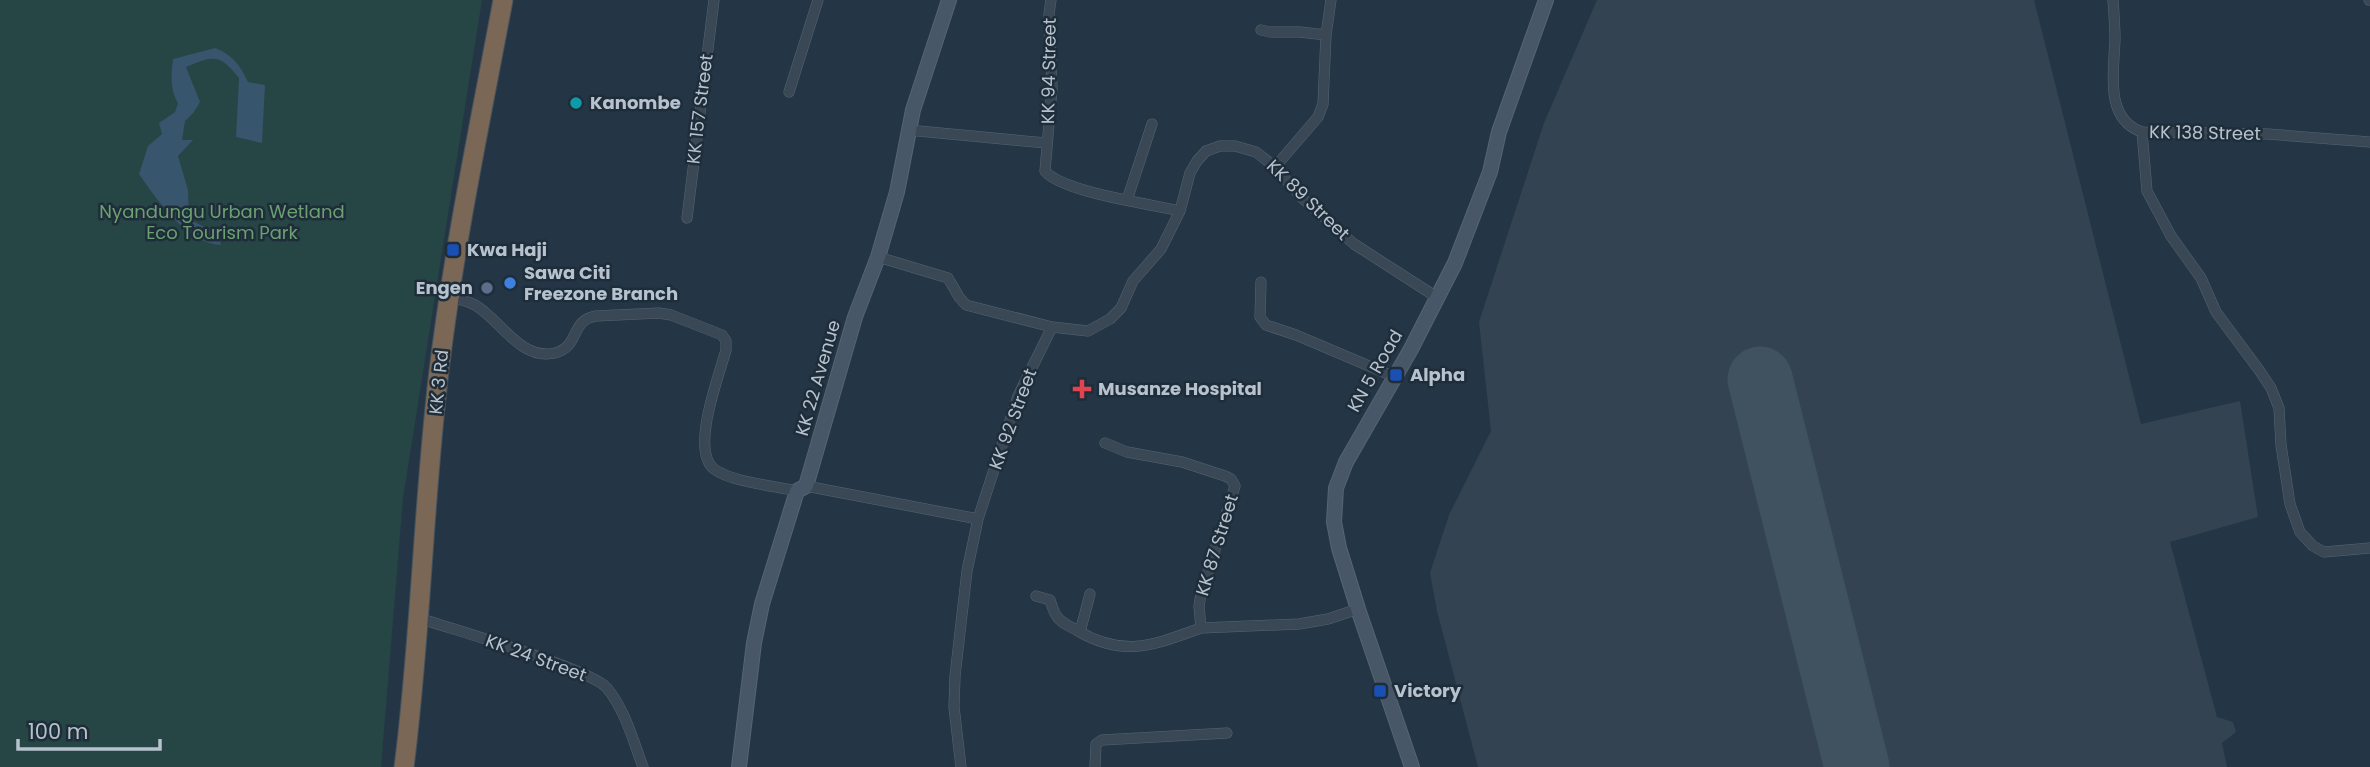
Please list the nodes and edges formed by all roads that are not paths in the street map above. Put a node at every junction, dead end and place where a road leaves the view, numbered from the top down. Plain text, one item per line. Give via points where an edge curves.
1 (503, 0) edge
2 (713, 0) edge
3 (818, 0) edge
4 (949, 0) edge
5 (1051, 0) edge
6 (1331, 0) edge
7 (1546, 0) edge
8 (2113, 0) edge
9 (1261, 30) dead end
10 (1326, 35) junction
11 (789, 92) dead end
12 (1152, 124) dead end
13 (908, 130) junction
14 (2142, 132) junction
15 (1046, 142) junction
16 (2370, 142) edge
17 (1275, 167) junction
18 (1127, 200) junction
19 (1180, 211) junction
20 (687, 218) dead end
21 (878, 257) junction
22 (1261, 282) dead end
23 (449, 296) junction
24 (1438, 298) junction
25 (1052, 327) junction
26 (1395, 377) junction
27 (1105, 443) dead end
28 (801, 489) junction
29 (978, 519) junction
30 (2370, 548) edge
31 (1090, 594) dead end
32 (1036, 596) dead end
33 (1357, 610) junction
34 (419, 618) junction
35 (1201, 628) junction
36 (1080, 632) junction
37 (1227, 733) dead end
38 (404, 767) edge
39 (643, 767) edge
40 (739, 767) edge
41 (961, 767) edge
42 (1095, 767) edge
43 (1412, 767) edge

1 - 23 highway, KK 3 Rd
2 - 20 street, KK 157 Street
3 - 11 street
4 - 13 main road, KK 22 Avenue
5 - 15 street, KK 94 Street via 1052,88
6 - 10 street
7 - 24 main road, KN 5 Road via 1499,132 1490,172
8 - 14 street, KK 138 Street via 2112,92 2126,124
9 - 10 street
10 - 17 street via 1323,104 1318,117
12 - 18 street
13 - 15 street, KK 94 Street
13 - 21 main road, KK 22 Avenue via 897,192
14 - 16 street, KK 138 Street via 2268,134
14 - 30 street via 2147,191 2171,236 2202,278 2216,312 2271,388 2279,408 2290,504 2300,532 2324,552
15 - 18 street, KK 94 Street via 1044,163 1050,177
17 - 19 street, KK 89 Street via 1256,152 1235,146 1206,151 1190,173
17 - 24 street, KK 89 Street via 1354,244
18 - 19 street, KK 94 Street
19 - 25 street, KK 89 Street via 1161,249 1133,281 1121,308 1088,331
21 - 25 street via 948,278 959,297 977,309
21 - 28 main road, KK 22 Avenue
22 - 26 street via 1260,317 1266,325
23 - 28 street via 475,306 517,343 547,354 568,346 586,317 659,313 722,335 726,351 708,419 703,447 706,459 729,476
23 - 34 highway, KK 3 Rd
24 - 26 main road, KN 5 Road
25 - 29 street, KK 92 Street via 1018,396
26 - 33 main road, KN 5 Road via 1336,488 1336,535
27 - 35 street, KK 87 Street via 1225,476 1235,486 1201,594
28 - 29 street
28 - 40 main road, KK 22 Avenue via 762,604
29 - 41 street, KK 92 Street via 955,676
31 - 36 street
32 - 36 street via 1050,600 1056,617
33 - 35 street via 1299,624
33 - 43 main road, KN 5 Road
34 - 38 highway, KK 3 Rd
34 - 39 street, KK 24 Street via 576,670 605,685 619,706
35 - 36 street via 1130,647 1106,644
37 - 42 street via 1102,740 1096,744

